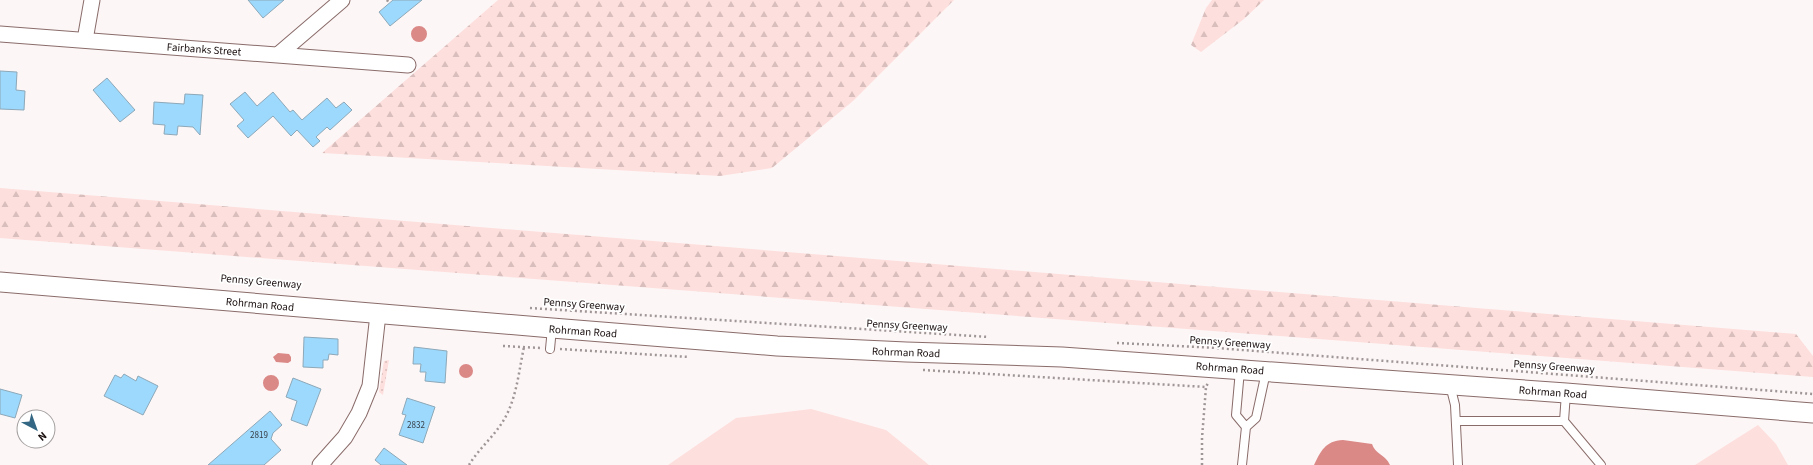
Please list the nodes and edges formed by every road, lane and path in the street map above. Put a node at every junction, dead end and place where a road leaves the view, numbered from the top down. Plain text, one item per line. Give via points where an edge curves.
1 (92, 0) edge
2 (342, 0) edge
3 (387, 0) edge
4 (389, 3) dead end
5 (0, 34) edge
6 (85, 40) junction
7 (280, 54) junction
8 (408, 65) dead end
9 (0, 282) edge
10 (523, 308) dead end
11 (378, 314) junction
12 (552, 328) junction
13 (995, 337) dead end
14 (1113, 343) dead end
15 (524, 347) dead end
16 (550, 349) dead end
17 (1240, 369) junction
18 (1266, 371) junction
19 (1450, 385) junction
20 (1206, 386) dead end
21 (1566, 393) junction
22 (1813, 394) edge
23 (1813, 413) edge
24 (1456, 421) junction
25 (1564, 421) junction
26 (1246, 427) junction
27 (320, 465) edge
28 (469, 465) edge
29 (1202, 465) edge
30 (1242, 465) edge
31 (1458, 465) edge
32 (1601, 465) edge

1 - 6 street
2 - 7 street
3 - 4 path
5 - 6 street, Fairbanks Street
6 - 7 street, Fairbanks Street
7 - 8 street, Fairbanks Street
9 - 11 street, Rohrman Road
10 - 13 path, Pennsy Greenway
11 - 12 street, Rohrman Road
11 - 27 street via 368,390 359,413 345,437
12 - 16 lane
12 - 17 street, Rohrman Road via 785,346 1062,357
14 - 22 path, Pennsy Greenway via 1217,348
15 - 28 path via 514,395 506,416
17 - 18 street, Rohrman Road
17 - 26 lane via 1236,415
18 - 19 street, Rohrman Road
18 - 26 lane via 1256,418
19 - 21 street, Rohrman Road
19 - 24 lane
20 - 29 path
21 - 23 street, Rohrman Road
21 - 25 lane
24 - 25 lane
24 - 31 lane
25 - 32 lane
26 - 30 lane

